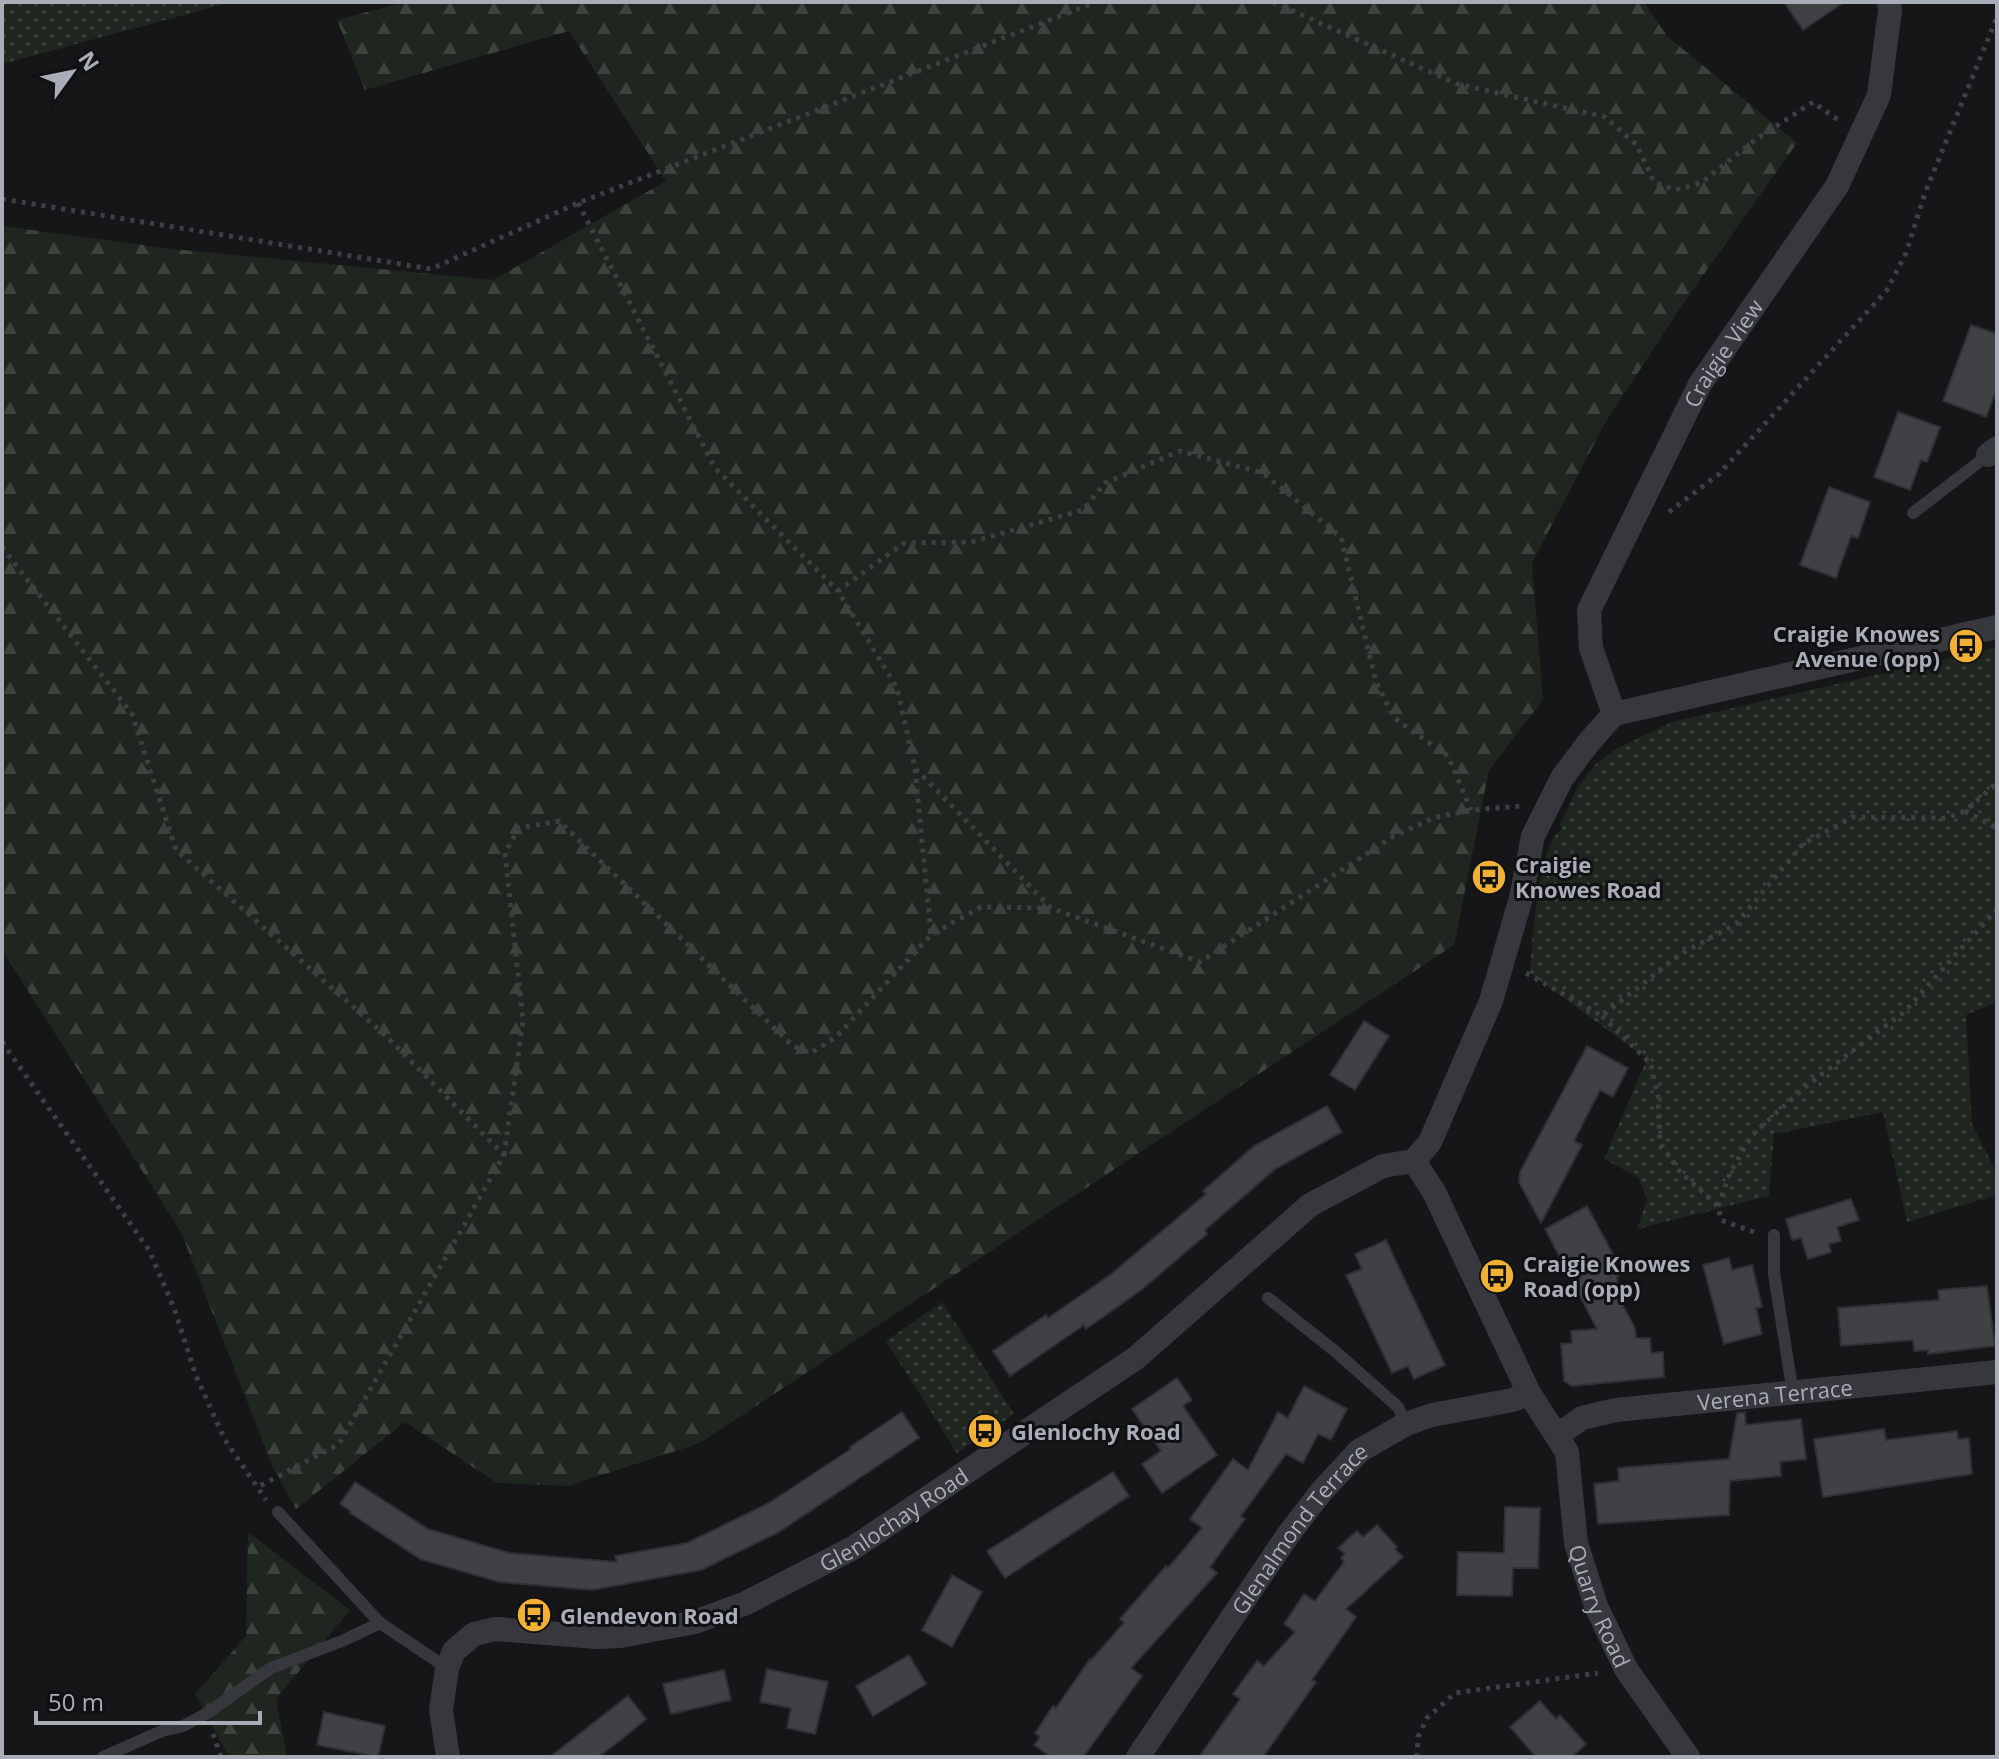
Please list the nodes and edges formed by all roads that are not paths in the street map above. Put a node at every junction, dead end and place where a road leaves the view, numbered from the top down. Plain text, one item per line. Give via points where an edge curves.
1 (1889, 2) edge
2 (1992, 451) edge
3 (1913, 513) dead end
4 (1997, 627) edge
5 (1614, 714) junction
6 (1414, 1161) junction
7 (1774, 1235) dead end
8 (1268, 1298) dead end
9 (1997, 1372) edge
10 (1529, 1393) junction
11 (1793, 1393) junction
12 (1406, 1424) junction
13 (1558, 1435) junction
14 (278, 1512) road end
15 (380, 1623) junction
16 (447, 1668) junction
17 (103, 1757) edge
18 (448, 1757) edge
19 (1138, 1757) edge
20 (1688, 1757) edge

1 - 5 street, Craigie View via 1879,95 1837,186 1700,384 1589,610 1591,648
2 - 3 lane
4 - 5 street
5 - 6 street via 1562,778 1533,836 1491,1001 1430,1142
6 - 10 street via 1434,1192
6 - 16 street, Glenlochay Road via 1383,1166 1310,1205 1136,1358 853,1548 746,1603 695,1622 597,1637 485,1630 454,1651
7 - 11 lane via 1774,1274
8 - 12 lane via 1398,1407
9 - 11 street, Verena Terrace
10 - 12 street, Glenalmond Terrace
10 - 13 street
11 - 13 street, Verena Terrace via 1616,1410 1582,1418
12 - 19 street, Glenalmond Terrace via 1359,1451 1321,1492
13 - 20 street, Quarry Road via 1567,1452 1576,1543 1596,1606 1626,1669
14 - 15 lane
15 - 16 lane
15 - 17 lane via 271,1668 195,1720
16 - 18 street via 441,1710

